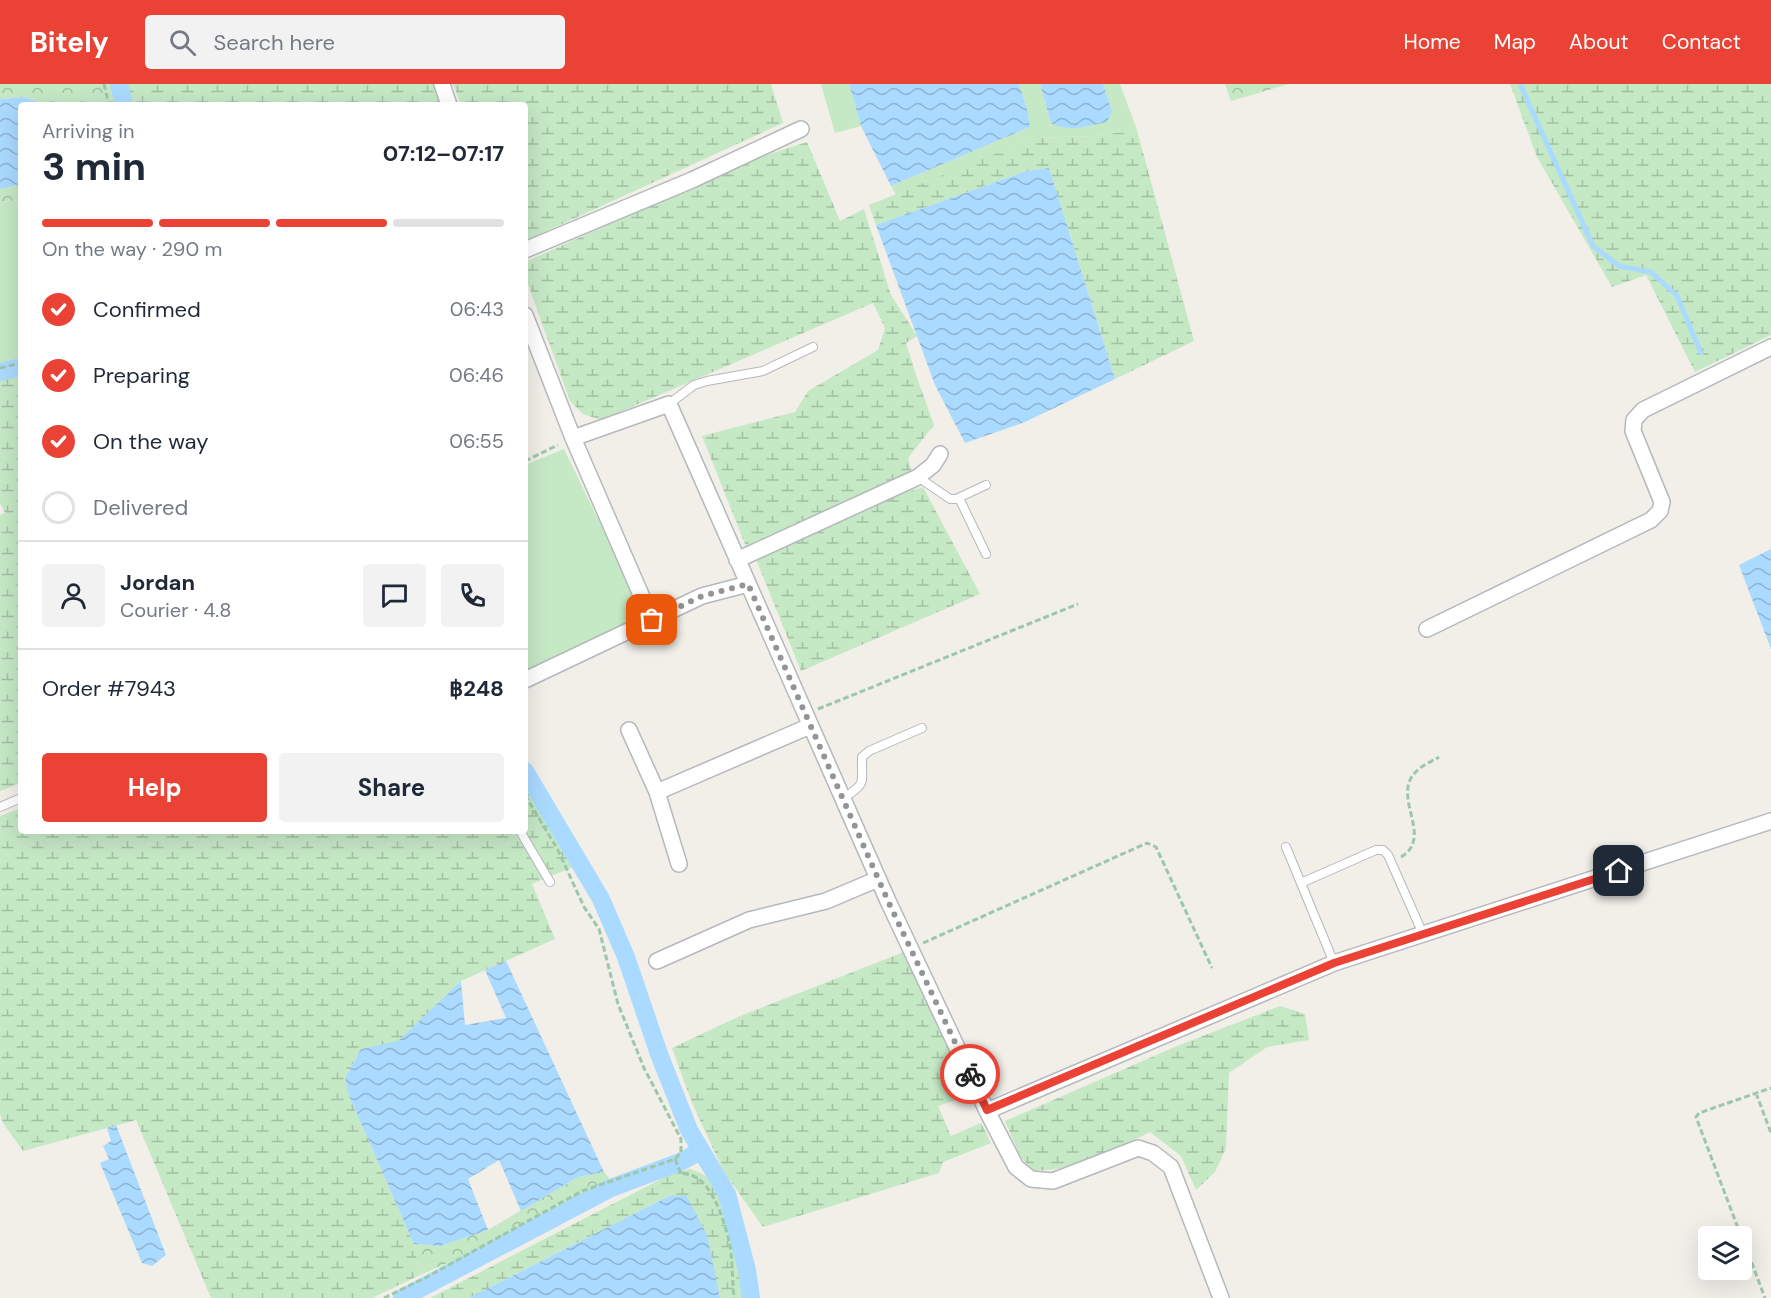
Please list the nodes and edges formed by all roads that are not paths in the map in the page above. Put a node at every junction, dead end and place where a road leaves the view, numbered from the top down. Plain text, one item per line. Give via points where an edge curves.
1 (442, 84) edge
2 (448, 102) edge
3 (801, 129) dead end
4 (528, 249) edge
5 (528, 323) edge
6 (813, 347) dead end
7 (1771, 347) edge
8 (669, 404) junction
9 (573, 438) junction
10 (940, 454) dead end
11 (918, 477) junction
12 (986, 485) dead end
13 (959, 498) junction
14 (986, 554) dead end
15 (737, 560) junction
16 (748, 584) junction
17 (652, 620) junction
18 (1428, 629) dead end
19 (528, 679) edge
20 (808, 720) junction
21 (922, 728) dead end
22 (629, 730) dead end
23 (657, 792) junction
24 (18, 799) edge
25 (843, 799) junction
26 (0, 807) edge
27 (1771, 821) edge
28 (522, 834) edge
29 (1286, 847) dead end
30 (679, 864) dead end
31 (878, 879) junction
32 (550, 882) dead end
33 (1301, 883) junction
34 (1423, 934) junction
35 (657, 961) dead end
36 (1334, 963) junction
37 (987, 1110) junction
38 (1221, 1298) edge

1 - 2 street
3 - 4 street
5 - 9 street
6 - 8 lane via 763,371 694,386
7 - 18 street via 1643,410 1634,420 1632,431 1662,502 1651,520
8 - 9 street
8 - 15 street
9 - 17 street
10 - 11 street
11 - 13 lane via 950,499
11 - 15 street
12 - 13 lane
13 - 14 lane
15 - 16 street
16 - 17 street via 702,596
16 - 20 street
17 - 19 street
20 - 23 street
20 - 25 street
21 - 25 lane via 862,756 862,786
22 - 23 street
23 - 30 street
24 - 26 lane
25 - 31 street
27 - 34 street
28 - 32 lane
29 - 33 lane
31 - 35 street via 826,901 749,920
31 - 37 street
33 - 34 lane via 1383,850
33 - 36 lane
34 - 36 street
36 - 37 street
37 - 38 street via 1016,1167 1031,1179 1053,1181 1138,1148 1153,1153 1171,1167

